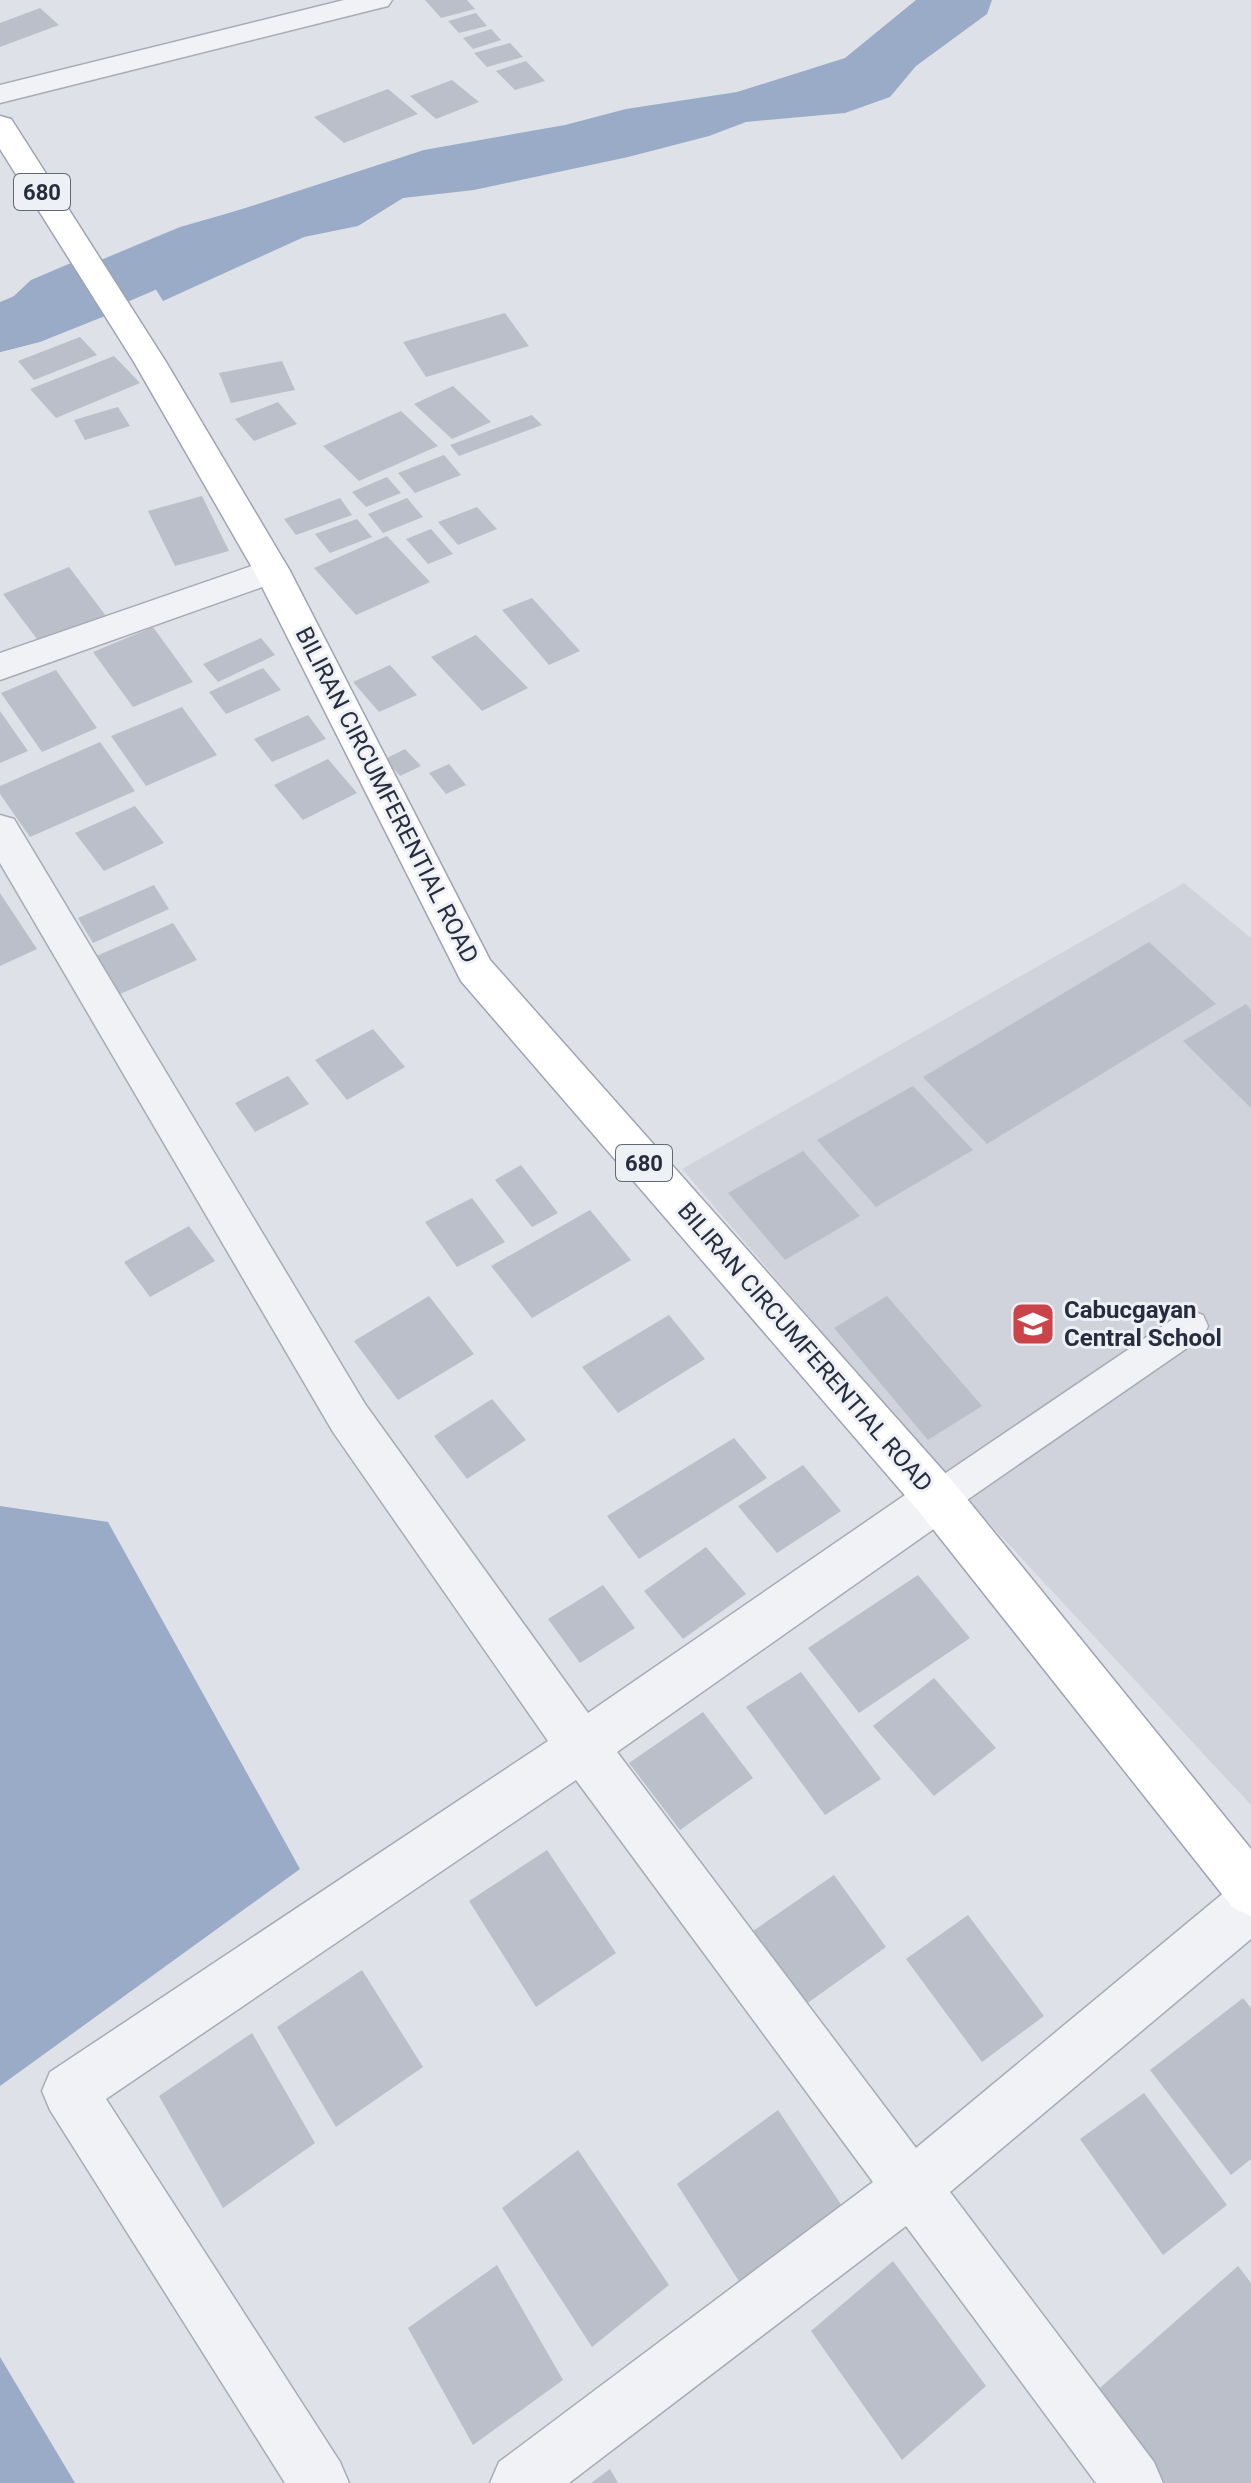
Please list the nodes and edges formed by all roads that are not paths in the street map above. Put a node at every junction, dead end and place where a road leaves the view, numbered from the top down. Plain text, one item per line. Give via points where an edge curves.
1 (378, 0) edge
2 (0, 94) edge
3 (0, 125) edge
4 (272, 571) junction
5 (0, 667) edge
6 (0, 829) edge
7 (1191, 1326) dead end
8 (938, 1499) junction
9 (582, 1747) junction
10 (1251, 1890) edge
11 (1251, 1905) edge
12 (911, 2188) junction
13 (319, 2483) edge
14 (520, 2483) edge
15 (1133, 2483) edge

1 - 2 street
3 - 4 main road, BILIRAN CIRCUMFERENTIAL ROAD / 680 via 150,362
4 - 5 street
4 - 8 main road, BILIRAN CIRCUMFERENTIAL ROAD / 680 via 475,970
6 - 9 street via 349,1418
7 - 8 lane
8 - 9 street
8 - 10 main road, BILIRAN CIRCUMFERENTIAL ROAD / 680
9 - 12 street
9 - 13 street via 69,2091
11 - 12 street
12 - 14 street
12 - 15 street

